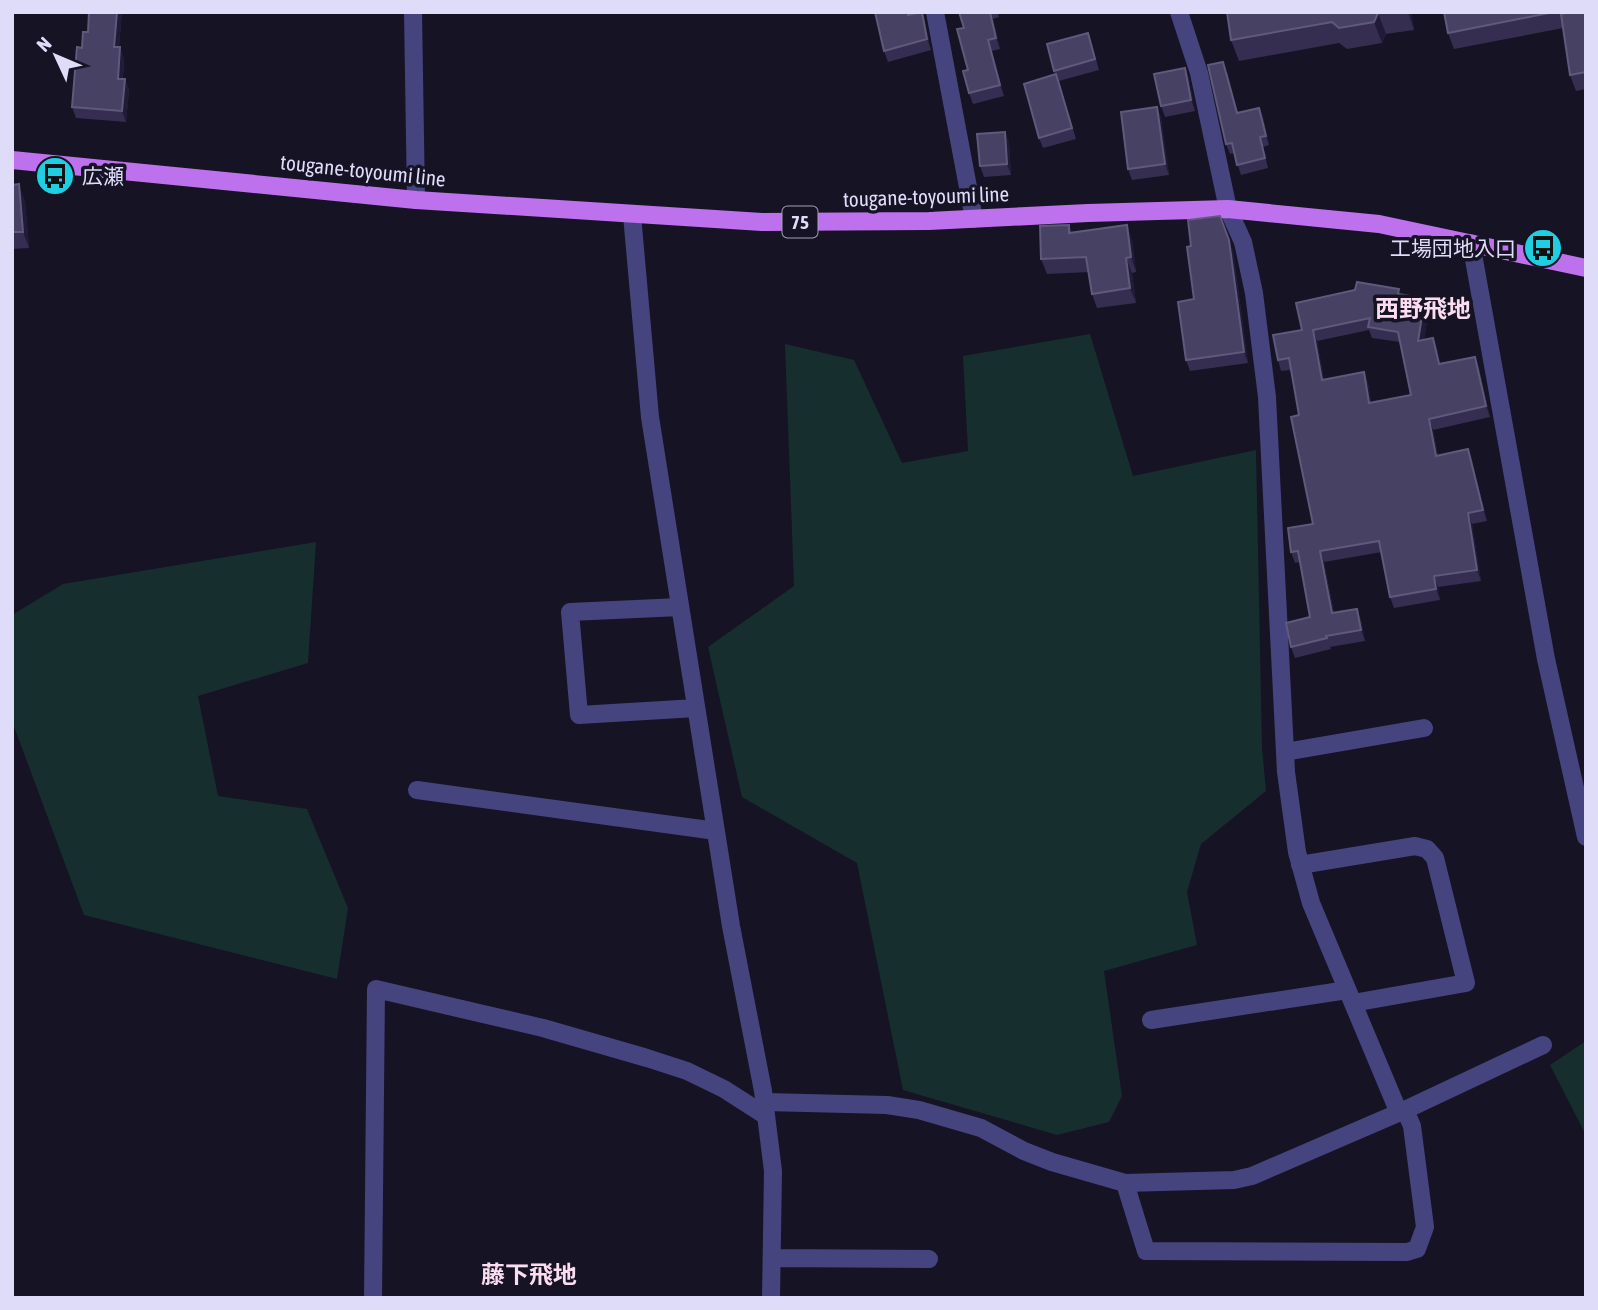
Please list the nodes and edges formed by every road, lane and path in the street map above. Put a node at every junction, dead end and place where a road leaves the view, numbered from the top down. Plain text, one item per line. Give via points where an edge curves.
1 (413, 12) edge
2 (935, 12) edge
3 (1178, 12) edge
4 (12, 160) edge
5 (415, 200) junction
6 (1228, 209) junction
7 (632, 215) junction
8 (974, 219) junction
9 (1471, 243) junction
10 (1586, 268) edge
11 (680, 607) junction
12 (696, 708) junction
13 (1424, 728) dead end
14 (1285, 752) junction
15 (416, 790) dead end
16 (716, 831) junction
17 (1586, 837) edge
18 (1300, 865) junction
19 (1350, 996) junction
20 (1151, 1020) dead end
21 (1543, 1045) dead end
22 (765, 1109) junction
23 (1402, 1112) junction
24 (1125, 1182) junction
25 (772, 1258) junction
26 (929, 1259) dead end
27 (373, 1298) edge
28 (771, 1298) edge

1 - 5 street
2 - 8 street
3 - 6 street via 1199,73
4 - 5 main road, tougane-toyoumi line / 75
5 - 7 main road, tougane-toyoumi line / 75
6 - 8 main road, tougane-toyoumi line / 75
6 - 9 main road, tougane-toyoumi line / 75 via 1379,224
6 - 14 street via 1243,242 1254,293 1267,397
7 - 8 main road, tougane-toyoumi line / 75 via 762,222
7 - 11 street via 650,417
9 - 10 main road, tougane-toyoumi line / 75
9 - 17 street via 1546,659
11 - 12 street
11 - 12 street via 570,612 579,715
12 - 16 street
13 - 14 street
14 - 18 street
15 - 16 street
16 - 22 street
18 - 19 street
18 - 19 street via 1415,846 1427,849 1435,858 1466,983
19 - 20 street
19 - 23 street
21 - 23 street
22 - 24 street via 887,1105 919,1111 981,1128 1052,1162
22 - 25 street via 773,1171
22 - 27 street via 687,1071 647,1058 376,989
23 - 24 street via 1234,1180
23 - 24 street via 1412,1126 1425,1227 1417,1249 1407,1252 1146,1251
25 - 26 street
25 - 28 street

